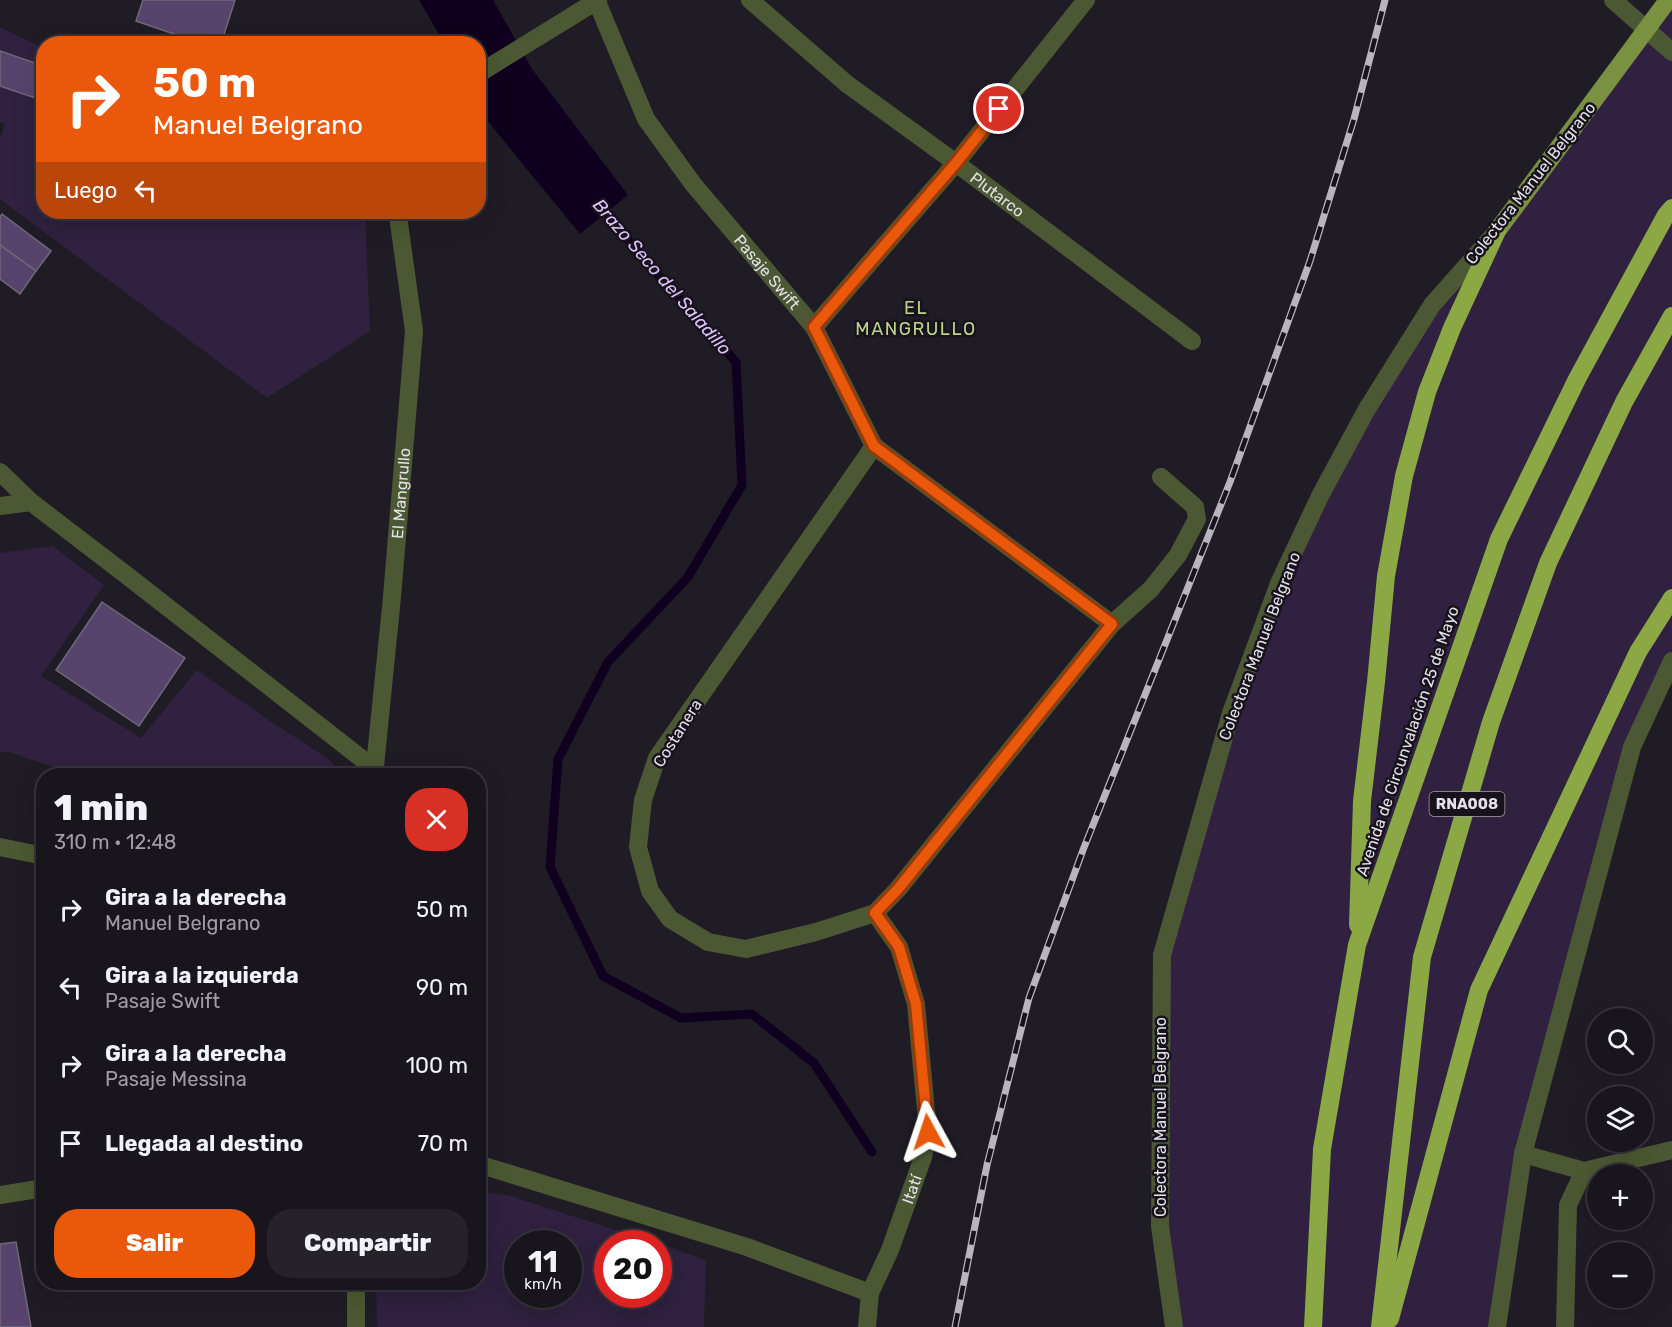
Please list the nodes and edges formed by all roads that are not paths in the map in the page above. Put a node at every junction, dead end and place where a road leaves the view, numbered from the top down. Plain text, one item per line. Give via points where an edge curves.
1 (750, 0) edge
2 (1086, 0) edge
3 (1613, 0) edge
4 (1668, 0) edge
5 (597, 1) edge
6 (1647, 29) junction
7 (1672, 52) edge
8 (486, 69) edge
9 (956, 163) junction
10 (1669, 211) edge
11 (398, 219) edge
12 (1497, 231) junction
13 (1672, 316) edge
14 (814, 327) junction
15 (1191, 341) dead end
16 (874, 446) junction
17 (0, 472) edge
18 (1161, 477) dead end
19 (31, 502) junction
20 (0, 506) edge
21 (1672, 598) edge
22 (1112, 624) junction
23 (1672, 661) edge
24 (370, 768) edge
25 (375, 768) edge
26 (0, 848) edge
27 (36, 855) edge
28 (875, 913) junction
29 (1357, 945) junction
30 (1672, 1150) edge
31 (1523, 1154) junction
32 (486, 1166) edge
33 (1584, 1171) junction
34 (36, 1189) edge
35 (0, 1195) edge
36 (356, 1290) edge
37 (870, 1293) junction
38 (356, 1327) edge
39 (867, 1327) edge
40 (1174, 1327) edge
41 (1313, 1327) edge
42 (1380, 1327) edge
43 (1388, 1327) edge
44 (1497, 1327) edge
45 (1565, 1327) edge

1 - 9 street, Plutarco via 847,84
2 - 9 street
3 - 6 street
4 - 6 main road, Colectora Manuel Belgrano
5 - 8 street
5 - 14 street, Pasaje Swift via 646,119 693,184
6 - 7 street
6 - 12 main road, Colectora Manuel Belgrano
9 - 14 street
9 - 15 street, Plutarco
10 - 29 highway, Avenida de Circunvalación 25 de Mayo / RNA008 via 1577,379 1498,539
11 - 25 street, El Mangrullo via 414,331
12 - 29 highway via 1427,392 1404,476 1386,576 1362,801
12 - 40 street, Colectora Manuel Belgrano via 1432,305 1367,409 1280,581 1231,713 1162,955 1160,1226
13 - 42 highway, RNA008 via 1624,402 1548,563 1491,722 1422,957
14 - 16 street, Pasaje Swift
16 - 22 street, Pasaje Swift
16 - 28 street, Costanera via 657,758 643,800 638,847 650,891 670,920 708,942 746,949
17 - 19 street
18 - 22 street via 1195,507 1197,519 1178,555 1151,589
19 - 20 street
19 - 24 street
21 - 43 highway via 1638,652 1479,990
22 - 28 street
23 - 31 street via 1632,747
26 - 27 street
28 - 37 street, Itatí via 899,947 916,1004 928,1132 916,1178
29 - 41 highway, Avenida de Circunvalación 25 de Mayo / RNA008 via 1322,1149
30 - 33 street
31 - 33 street
31 - 44 street
32 - 37 street via 747,1247
33 - 45 street via 1568,1206
34 - 35 street
36 - 38 street
37 - 39 street, Itatí

